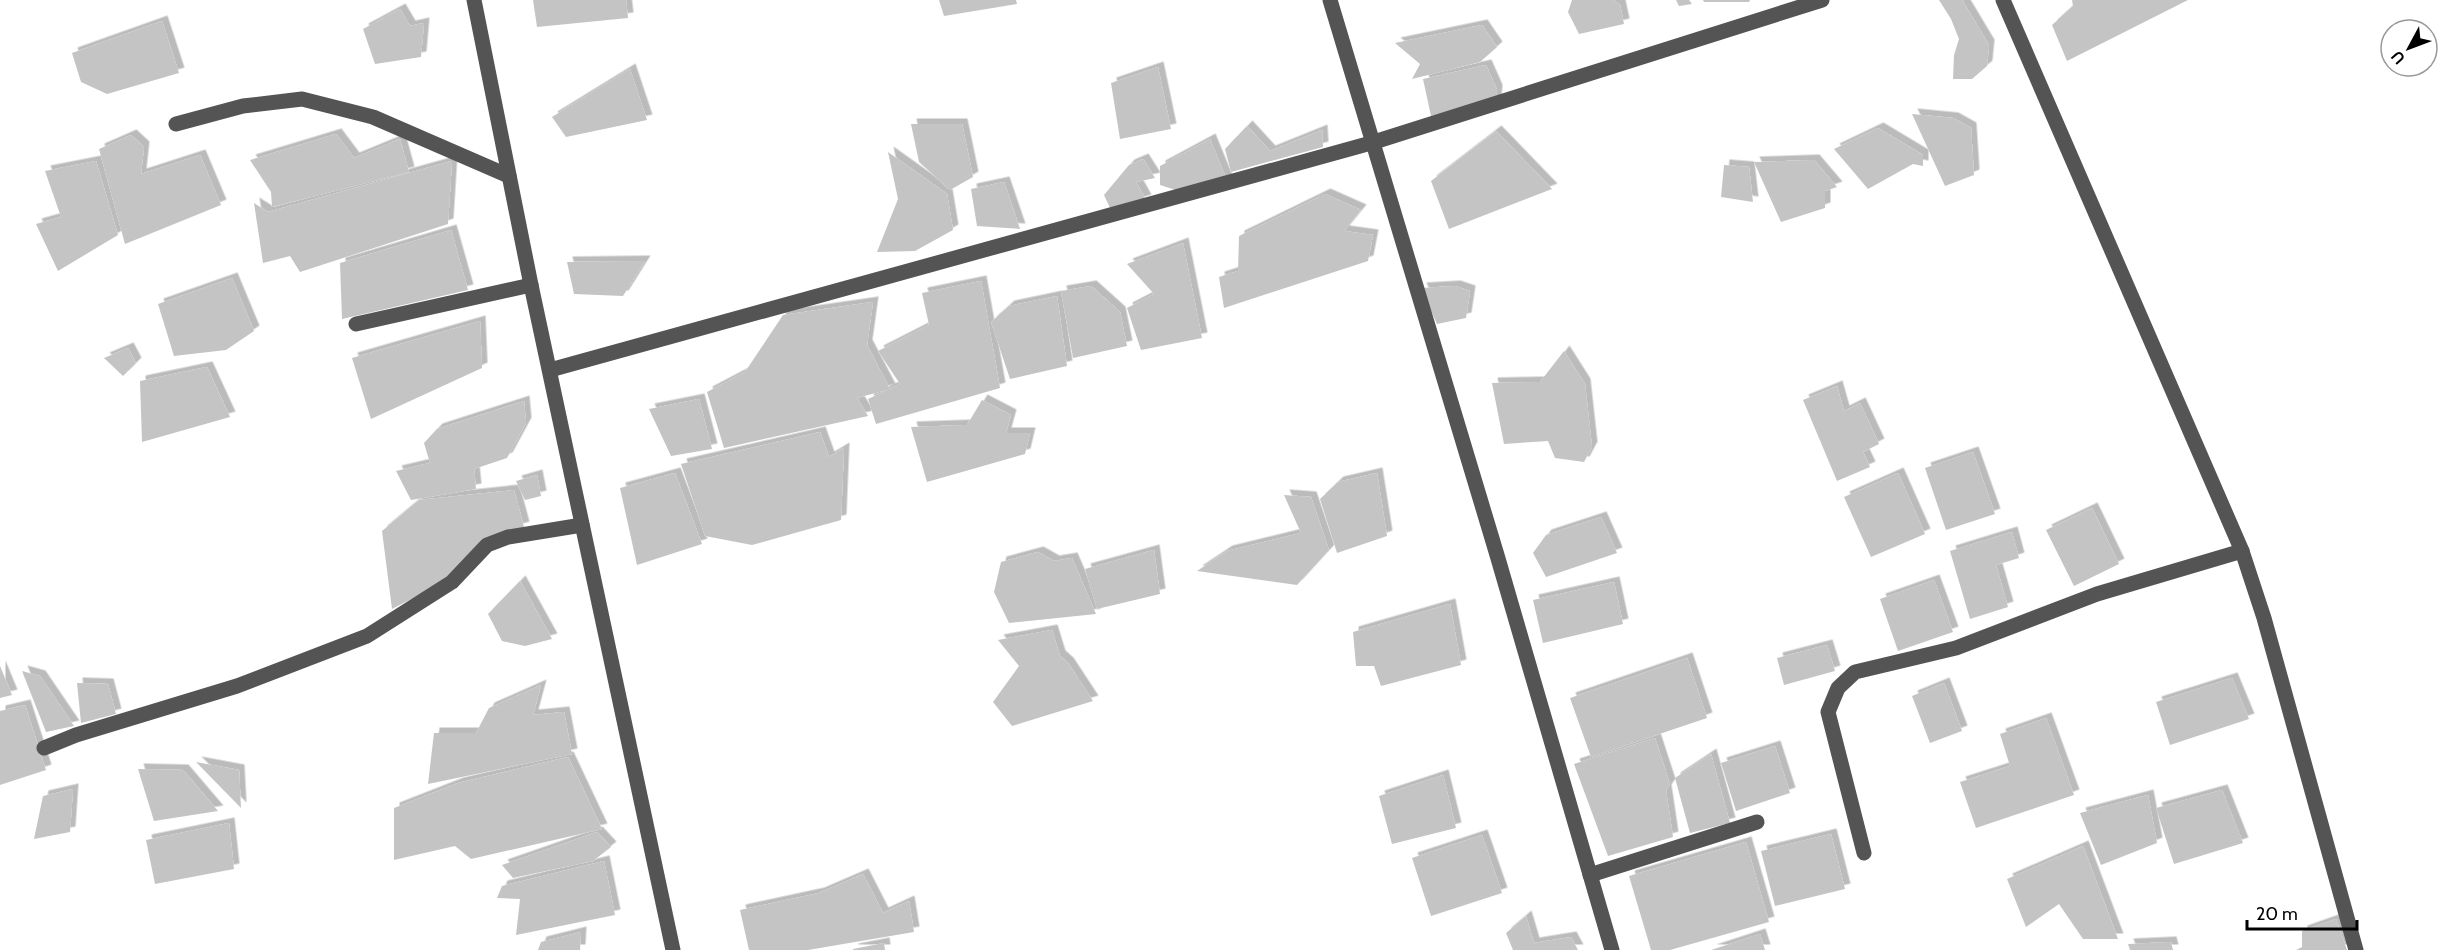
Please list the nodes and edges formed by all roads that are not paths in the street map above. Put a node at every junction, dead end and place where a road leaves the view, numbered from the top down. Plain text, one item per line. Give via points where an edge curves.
1 (474, 0) edge
2 (1330, 0) edge
3 (1822, 0) edge
4 (2003, 0) edge
5 (176, 124) dead end
6 (1371, 143) junction
7 (509, 176) junction
8 (531, 285) junction
9 (356, 324) dead end
10 (550, 370) junction
11 (582, 525) junction
12 (2242, 551) junction
13 (44, 748) dead end
14 (1757, 822) dead end
15 (1864, 853) dead end
16 (1590, 875) junction
17 (673, 950) edge
18 (1612, 950) edge
19 (2356, 950) edge

1 - 7 street
2 - 6 street
3 - 6 street
4 - 12 street
5 - 7 street via 243,106 302,99 373,117
6 - 10 street
6 - 16 street
7 - 8 street
8 - 9 street
8 - 10 street
10 - 11 street
11 - 13 street via 487,544 452,582 367,636 237,686
11 - 17 street
12 - 15 street via 2097,594 1956,648 1855,672 1838,688 1828,712
12 - 19 street
14 - 16 street
16 - 18 street

